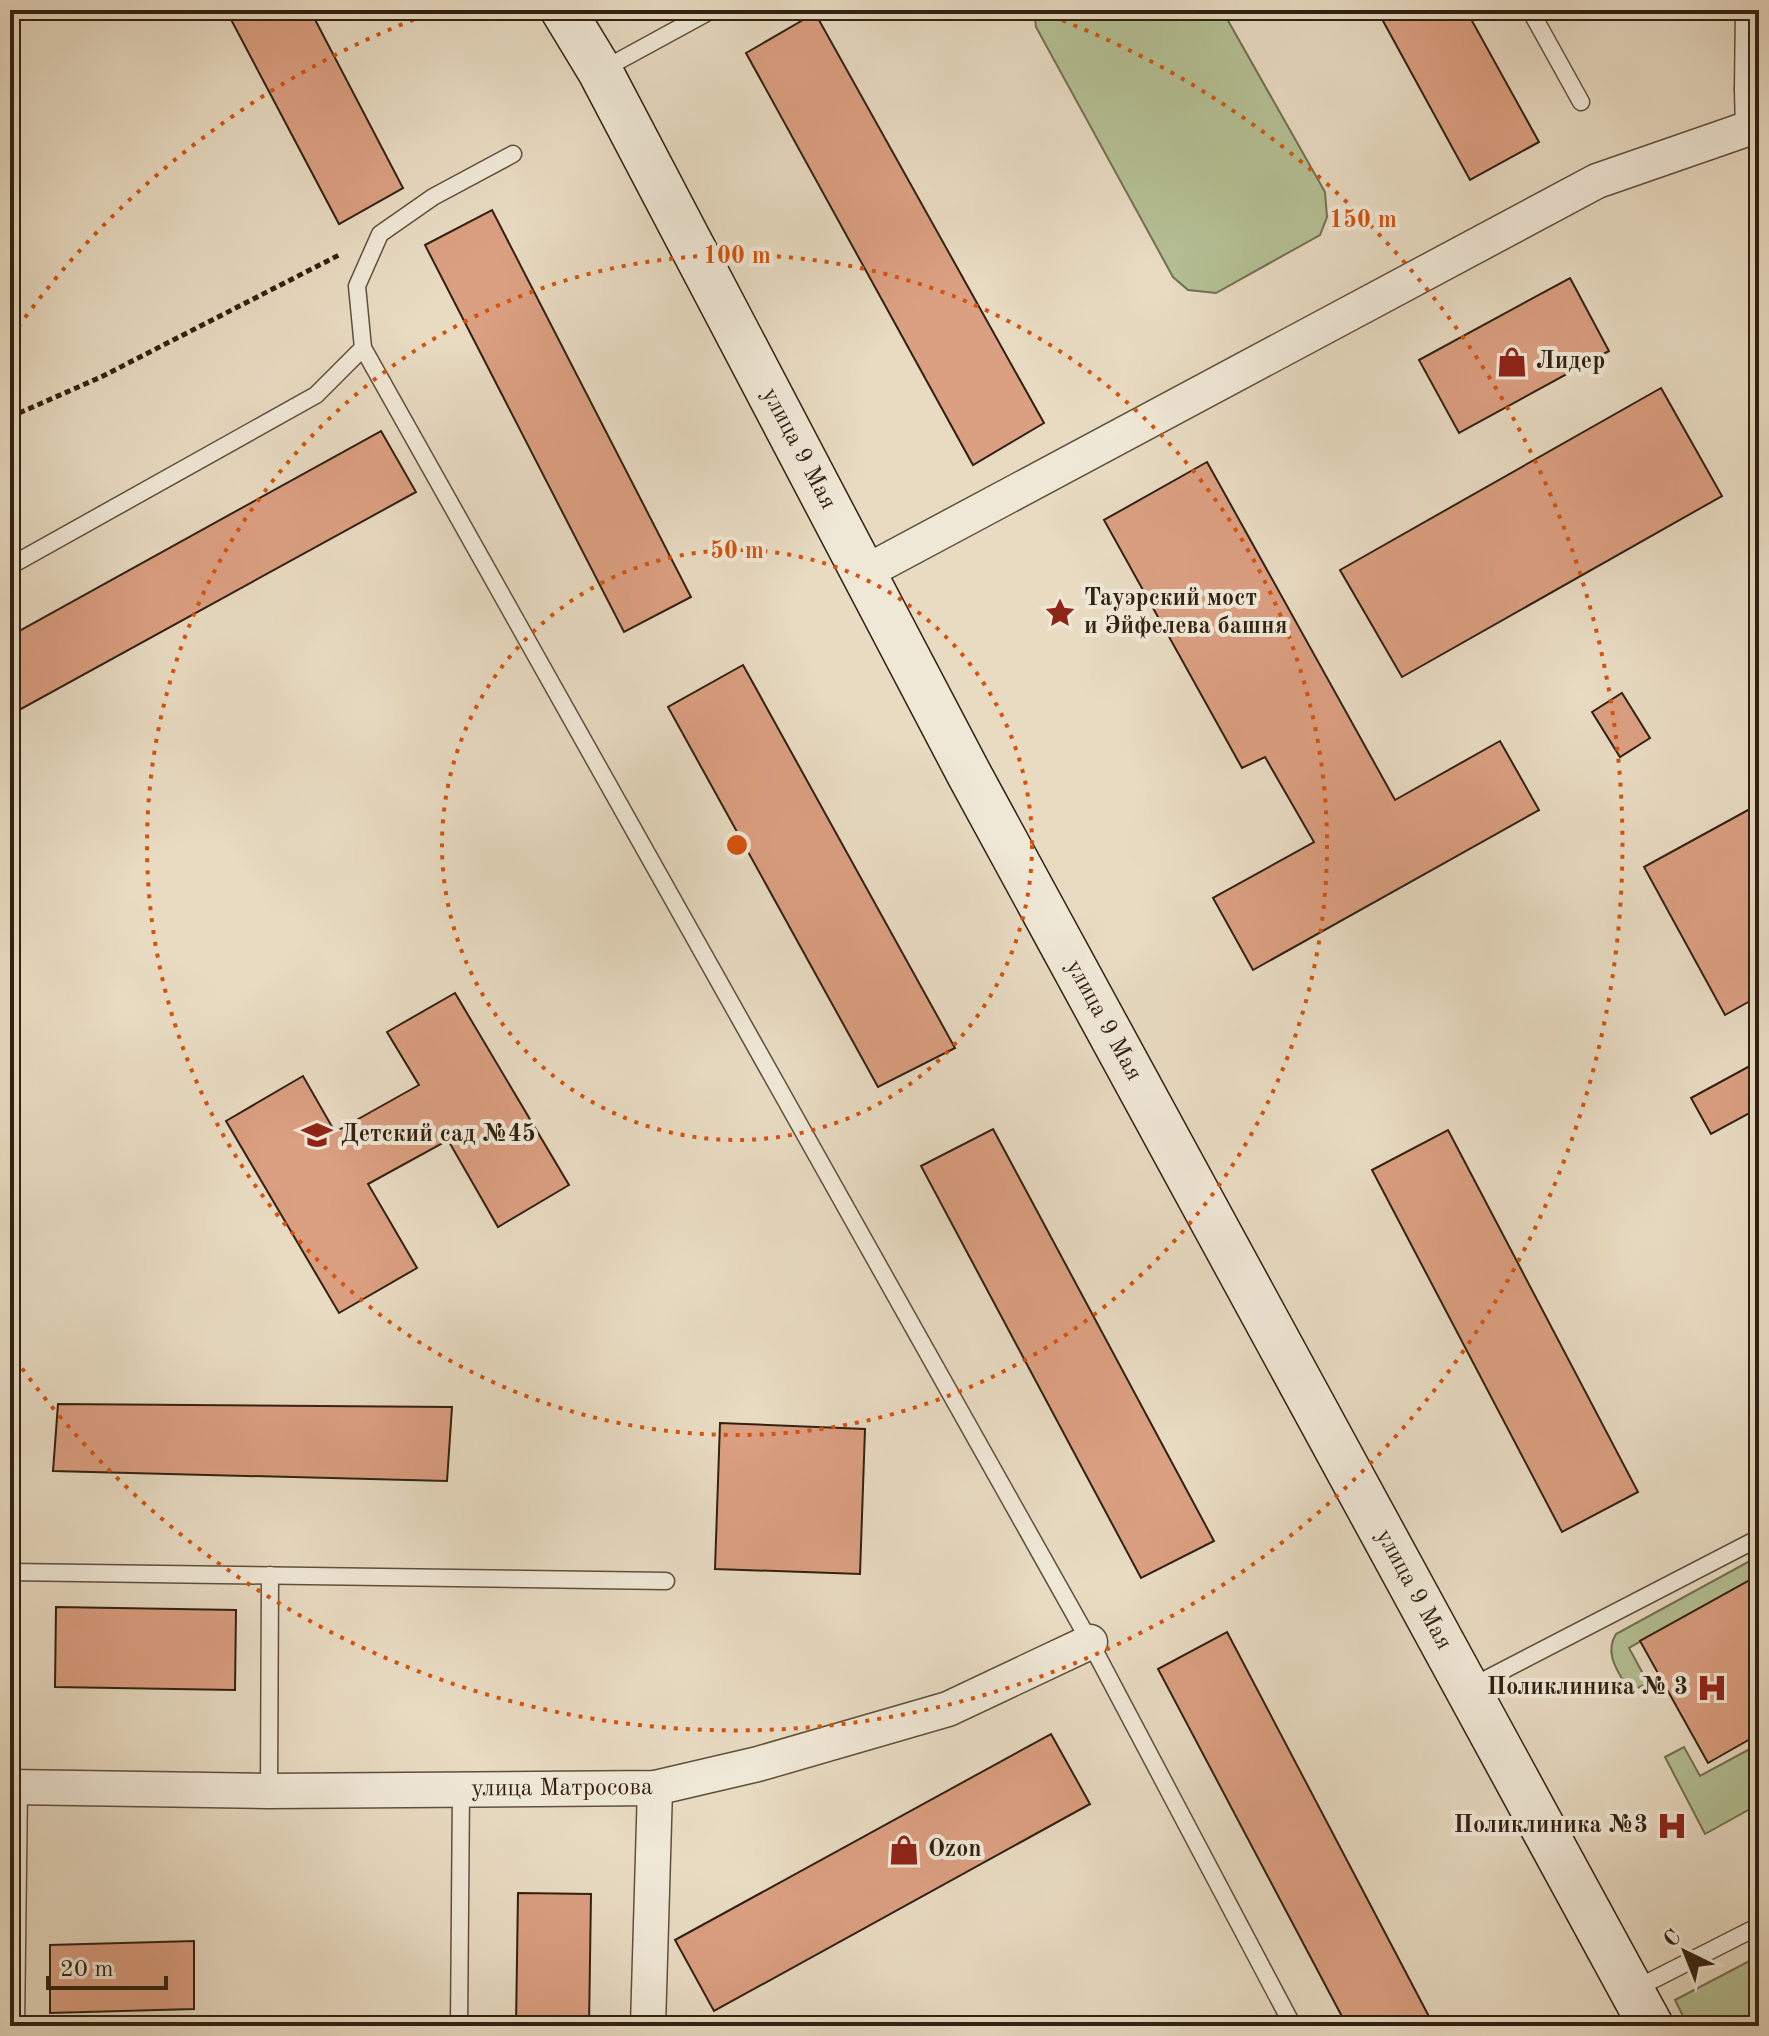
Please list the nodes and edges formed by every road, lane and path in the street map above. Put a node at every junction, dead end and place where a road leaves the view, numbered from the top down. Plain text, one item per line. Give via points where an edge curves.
1 (563, 10) edge
2 (712, 10) edge
3 (1530, 10) edge
4 (1744, 10) edge
5 (600, 71) junction
6 (1759, 73) edge
7 (1743, 89) junction
8 (1581, 102) dead end
9 (1751, 128) edge
10 (513, 154) dead end
11 (380, 234) junction
12 (363, 348) junction
13 (10, 417) edge
14 (10, 566) edge
15 (864, 573) junction
16 (1759, 1538) edge
17 (10, 1572) edge
18 (270, 1575) junction
19 (666, 1581) dead end
20 (1090, 1642) junction
21 (1468, 1688) junction
22 (14, 1787) edge
23 (655, 1788) junction
24 (461, 1789) junction
25 (269, 1791) junction
26 (1759, 1926) edge
27 (1642, 2008) edge
28 (16, 2026) edge
29 (459, 2026) edge
30 (648, 2026) edge
31 (1293, 2026) edge

1 - 5 main road, улица 9 Мая
2 - 5 lane
3 - 8 lane
4 - 7 lane
5 - 15 main road, улица 9 Мая
6 - 7 lane
7 - 9 lane
9 - 15 street via 1597,181
10 - 11 lane via 433,197
11 - 12 lane via 357,286
11 - 13 path via 101,377
12 - 14 lane via 316,395
12 - 20 lane
15 - 21 main road, улица 9 Мая
16 - 21 lane
17 - 18 lane
18 - 19 lane
18 - 25 lane
20 - 23 street, улица Матросова via 948,1709
20 - 31 lane
21 - 27 main road, улица 9 Мая
22 - 25 street, улица Матросова
22 - 28 lane
23 - 24 street, улица Матросова
23 - 30 street
24 - 25 street, улица Матросова
24 - 29 lane
26 - 27 lane

